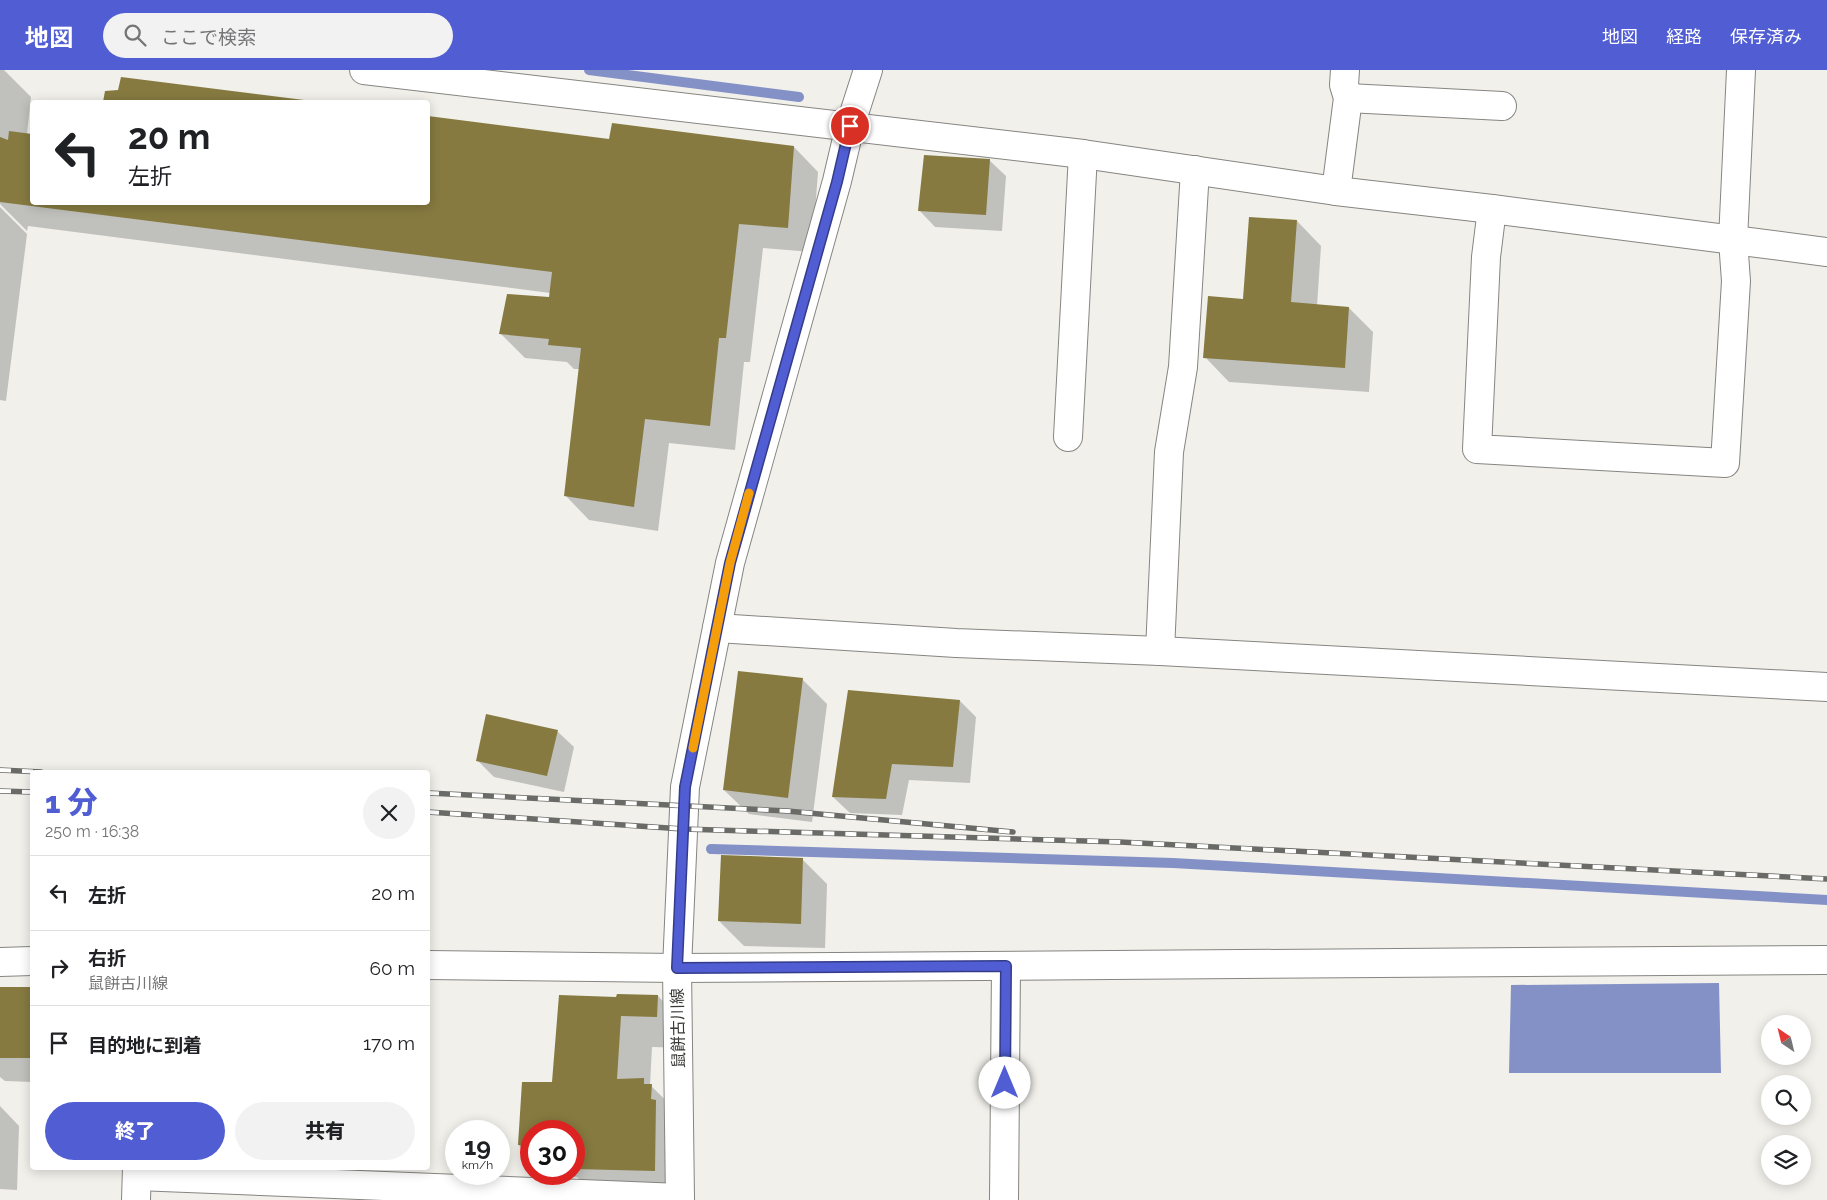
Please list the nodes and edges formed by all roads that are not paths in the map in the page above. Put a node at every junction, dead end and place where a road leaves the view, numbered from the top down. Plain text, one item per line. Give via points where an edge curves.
1 (868, 70) edge
2 (1345, 70) edge
3 (1742, 70) edge
4 (375, 71) edge
5 (1348, 98) junction
6 (1502, 106) dead end
7 (850, 126) junction
8 (1083, 154) junction
9 (1195, 170) junction
10 (1336, 191) junction
11 (1492, 209) junction
12 (1733, 240) junction
13 (1827, 252) edge
14 (1068, 437) dead end
15 (717, 628) junction
16 (1160, 651) junction
17 (1827, 687) edge
18 (1827, 960) edge
19 (30, 961) edge
20 (0, 962) edge
21 (430, 964) edge
22 (1006, 966) junction
23 (677, 968) junction
24 (137, 1181) edge
25 (680, 1199) edge
26 (1004, 1200) edge

1 - 7 street, 鼠餅古川線
2 - 5 street via 1344,85
3 - 12 street
4 - 7 street
5 - 6 street
5 - 10 street
7 - 8 street
7 - 15 street, 鼠餅古川線 via 730,563
8 - 9 street
8 - 14 street
9 - 10 street
9 - 16 street via 1183,367 1169,452
10 - 11 street
11 - 12 street
11 - 12 street via 1486,257 1478,449 1725,463 1736,282
12 - 13 street
15 - 16 street via 956,643
15 - 23 street, 鼠餅古川線 via 685,787
16 - 17 street
18 - 22 street
19 - 20 street
21 - 23 street
22 - 23 street
22 - 26 street
23 - 25 street, 鼠餅古川線
24 - 25 street

